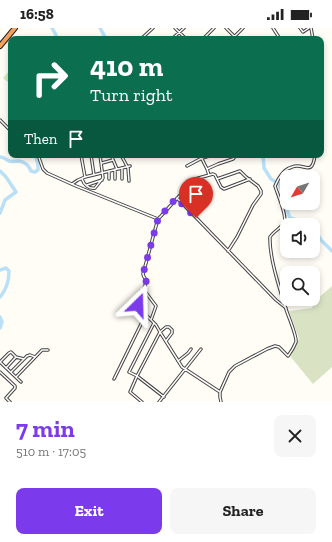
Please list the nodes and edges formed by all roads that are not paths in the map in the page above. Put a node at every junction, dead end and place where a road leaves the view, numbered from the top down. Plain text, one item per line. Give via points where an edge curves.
1 (153, 28) edge
2 (175, 28) edge
3 (184, 28) edge
4 (214, 28) edge
5 (226, 28) edge
6 (243, 28) edge
7 (300, 28) edge
8 (310, 28) edge
9 (179, 32) junction
10 (8, 36) edge
11 (144, 36) edge
12 (175, 36) edge
13 (183, 36) edge
14 (206, 36) edge
15 (234, 36) joint
16 (0, 46) edge
17 (0, 120) edge
18 (8, 128) edge
19 (39, 158) edge
20 (82, 158) edge
21 (91, 158) edge
22 (100, 158) edge
23 (123, 158) edge
24 (202, 158) joint
25 (234, 158) edge
26 (314, 158) edge
27 (114, 160) joint
28 (101, 164) junction
29 (127, 166) junction
30 (130, 166) dead end
31 (187, 166) dead end
32 (122, 168) junction
33 (116, 169) junction
34 (207, 169) junction
35 (109, 171) junction
36 (102, 173) junction
37 (94, 175) junction
38 (209, 175) junction
39 (85, 177) junction
40 (81, 178) junction
41 (109, 179) dead end
42 (115, 179) dead end
43 (122, 179) dead end
44 (217, 179) junction
45 (250, 179) junction
46 (102, 180) junction
47 (129, 181) dead end
48 (72, 184) junction
49 (85, 185) junction
50 (176, 198) junction
51 (158, 219) junction
52 (228, 251) junction
53 (144, 290) junction
54 (286, 308) junction
55 (146, 314) junction
56 (151, 320) junction
57 (154, 323) junction
58 (160, 332) junction
59 (166, 341) junction
60 (191, 349) dead end
61 (201, 349) dead end
62 (48, 350) dead end
63 (16, 357) junction
64 (35, 357) junction
65 (24, 359) junction
66 (178, 361) junction
67 (6, 368) junction
68 (185, 369) junction
69 (0, 372) edge
70 (11, 372) junction
71 (137, 376) junction
72 (16, 377) junction
73 (114, 378) dead end
74 (21, 382) dead end
75 (220, 392) junction
76 (164, 397) junction
77 (10, 402) edge
78 (142, 402) edge
79 (160, 402) edge
80 (221, 402) edge

1 - 11 street
2 - 9 street
3 - 9 street
4 - 14 street
5 - 15 street
6 - 15 street
7 - 8 street via 303,32
9 - 12 street
9 - 13 street
10 - 16 highway
17 - 18 street
19 - 48 street via 44,171
20 - 39 street
21 - 37 street
22 - 28 street
23 - 29 street
24 - 31 street
24 - 34 street
25 - 34 street
26 - 54 street via 310,168 290,167 275,184 286,220 270,238 271,252
27 - 28 street
27 - 33 street
28 - 36 street
29 - 30 street
29 - 32 street
29 - 47 street
32 - 33 street
32 - 43 street
33 - 35 street
33 - 42 street
34 - 38 street
35 - 36 street
35 - 41 street
36 - 37 street
36 - 46 street
37 - 39 street
38 - 44 street via 214,174
38 - 50 street via 195,179
39 - 40 street
40 - 48 street
40 - 49 street
44 - 45 street via 240,171
44 - 45 street via 223,188
45 - 52 street via 258,186 261,194
46 - 49 street
46 - 49 street via 94,189
48 - 51 street
50 - 51 street
50 - 52 street
51 - 53 street via 143,274 147,282
52 - 54 street
53 - 55 street via 138,305
53 - 56 street via 156,306
54 - 75 street via 296,340 288,356 280,347 267,349 232,369
55 - 56 street
55 - 73 street
56 - 57 street
57 - 58 street
57 - 71 street via 129,372
58 - 59 street
58 - 59 street via 166,327 172,330
58 - 71 street
59 - 66 street
60 - 66 street
61 - 68 street
62 - 64 street via 42,350
63 - 65 street
63 - 67 street
63 - 67 street via 9,352 0,362
64 - 65 street via 30,355
64 - 72 street
65 - 70 street
66 - 68 street
67 - 70 street
68 - 75 street
68 - 76 street
69 - 77 street via 15,386 6,398
70 - 72 street
71 - 76 street
71 - 78 street via 130,392
72 - 74 street
75 - 80 street
76 - 79 street

